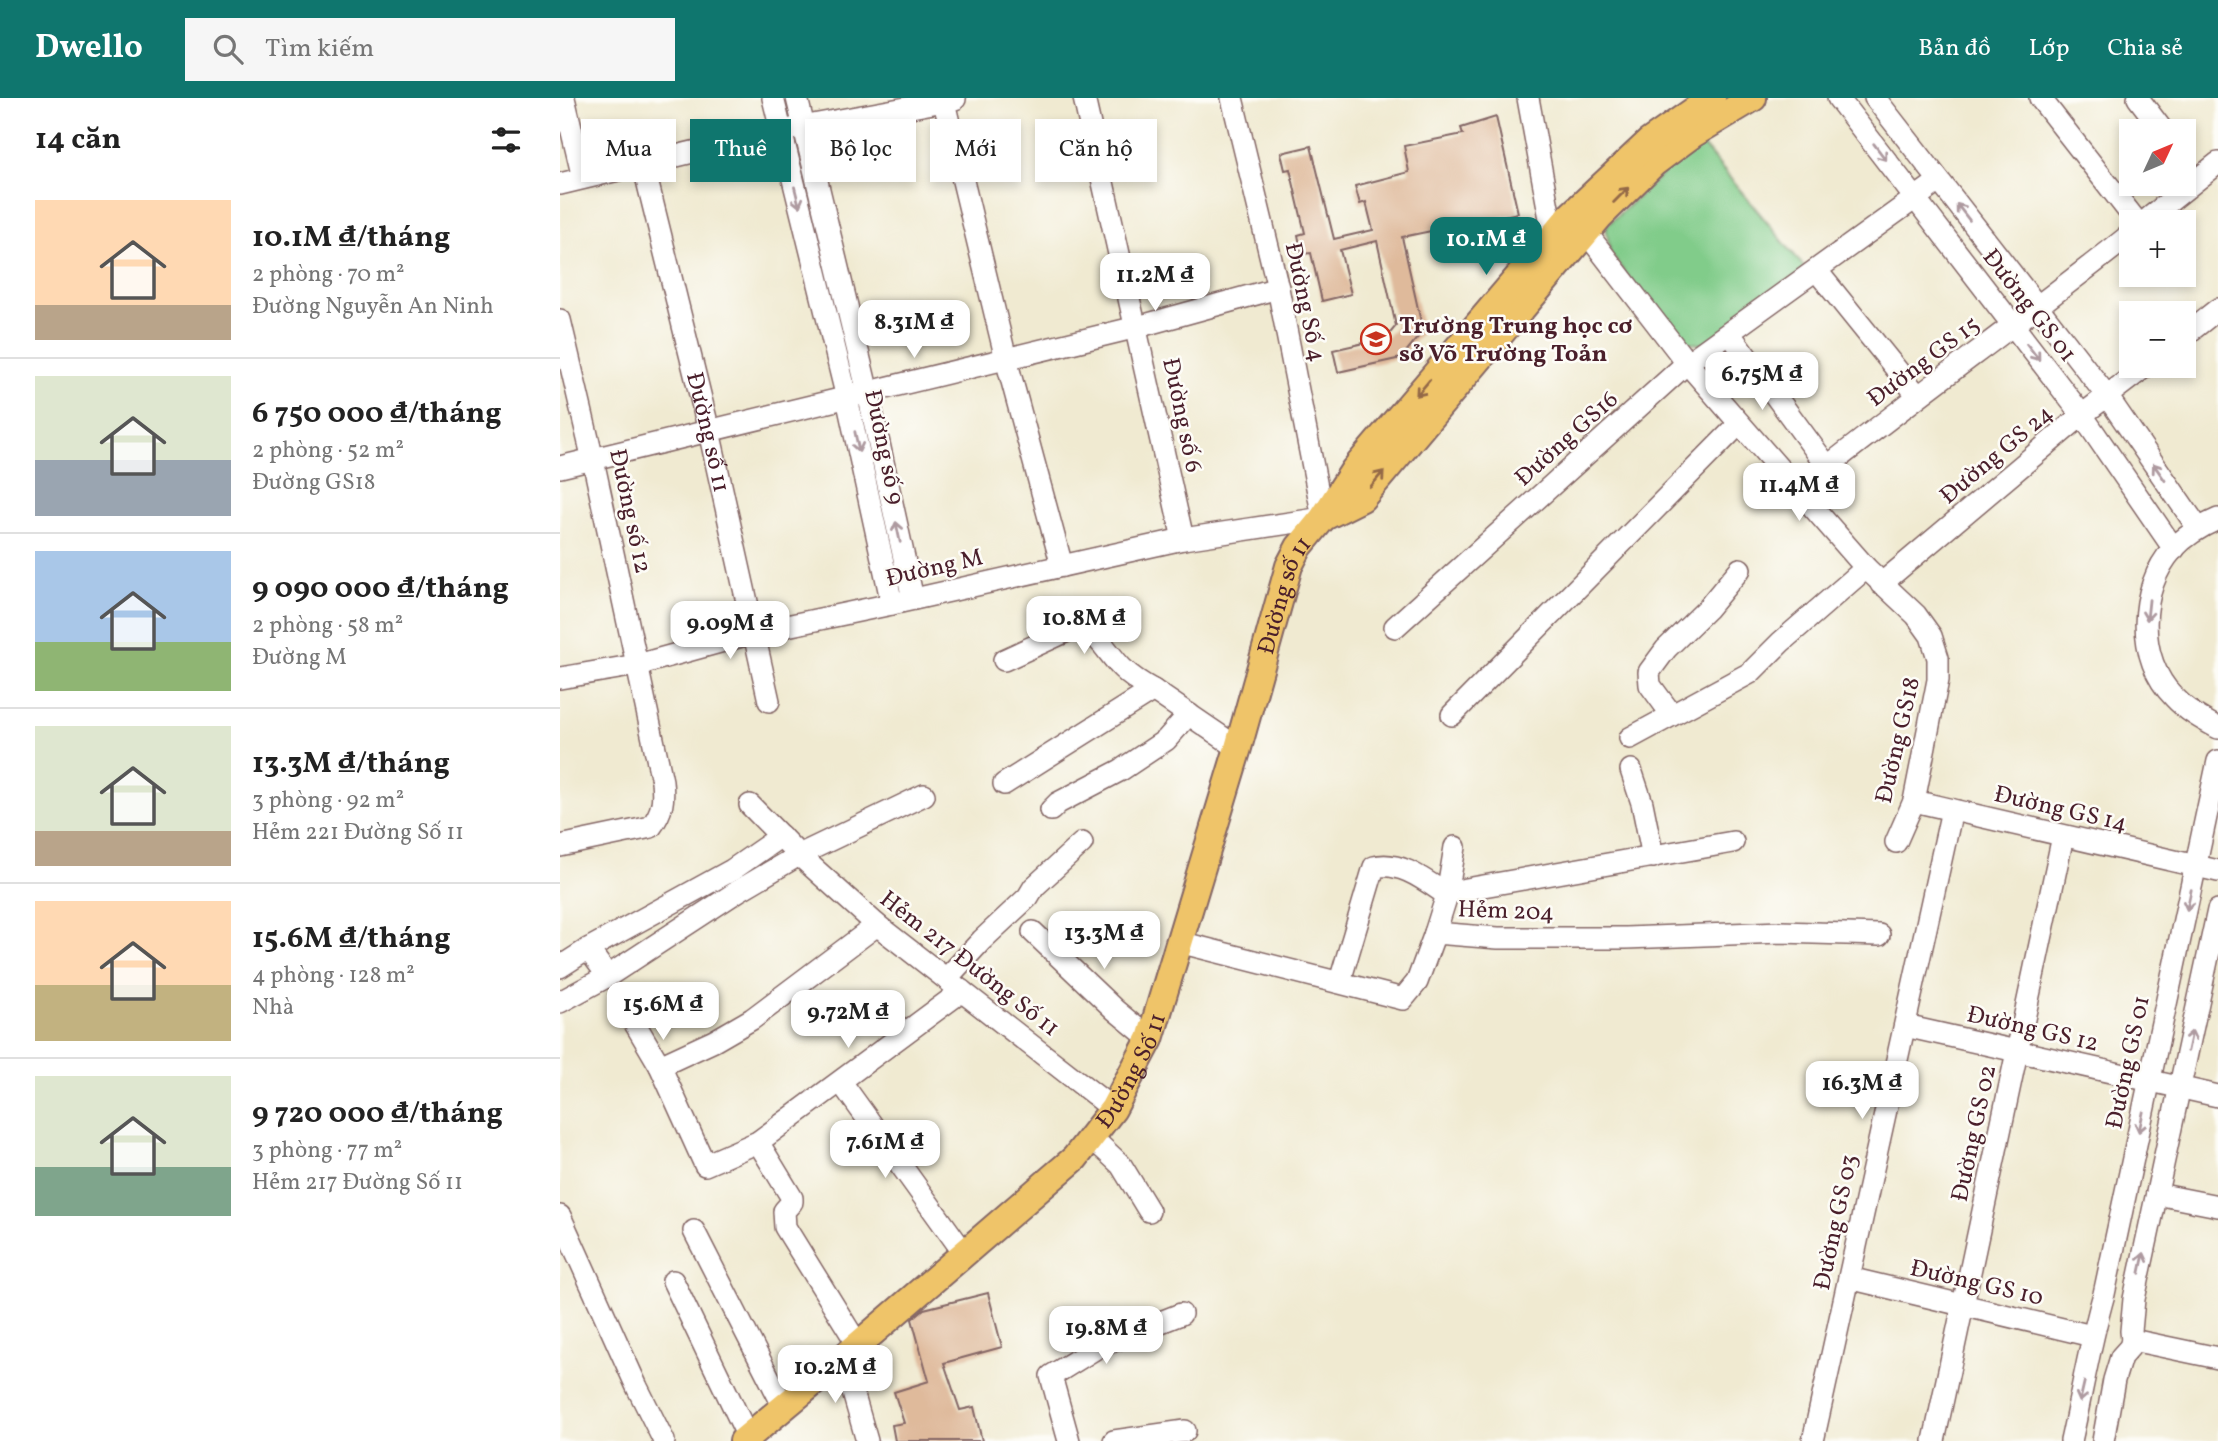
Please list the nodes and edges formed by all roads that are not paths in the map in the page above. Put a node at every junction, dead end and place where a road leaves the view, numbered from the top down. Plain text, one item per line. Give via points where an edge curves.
1 (564, 98) edge
2 (773, 98) edge
3 (797, 98) edge
4 (1084, 98) edge
5 (1232, 98) edge
6 (1528, 98) edge
7 (1712, 98) edge
8 (1753, 98) edge
9 (1838, 98) edge
10 (1875, 98) edge
11 (2040, 98) edge
12 (2138, 98) edge
13 (948, 99) edge
14 (777, 119) edge
15 (2154, 119) edge
16 (804, 126) junction
17 (791, 129) edge
18 (2218, 163) edge
19 (791, 169) edge
20 (581, 170) edge
21 (581, 179) edge
22 (1939, 181) junction
23 (647, 182) edge
24 (560, 184) edge
25 (1915, 199) junction
26 (2128, 210) edge
27 (2159, 210) edge
28 (1569, 227) junction
29 (2119, 243) edge
30 (1817, 271) junction
31 (1278, 288) junction
32 (2038, 308) junction
33 (2218, 309) edge
34 (560, 320) edge
35 (2013, 326) junction
36 (2196, 326) edge
37 (1137, 327) junction
38 (1730, 334) junction
39 (1006, 359) junction
40 (1687, 363) junction
41 (2130, 378) edge
42 (857, 395) junction
43 (1918, 396) junction
44 (2107, 396) junction
45 (2082, 415) junction
46 (1740, 424) junction
47 (709, 431) junction
48 (593, 460) junction
49 (1828, 466) junction
50 (560, 467) edge
51 (1798, 490) junction
52 (1323, 518) junction
53 (2218, 519) edge
54 (2198, 528) junction
55 (1183, 539) junction
56 (2174, 549) junction
57 (1062, 566) junction
58 (1866, 568) junction
59 (1740, 569) dead end
60 (1881, 584) junction
61 (903, 602) junction
62 (1395, 627) dead end
63 (753, 633) junction
64 (1004, 660) dead end
65 (637, 665) junction
66 (560, 678) edge
67 (1257, 681) joint
68 (1153, 690) junction
69 (769, 701) dead end
70 (1189, 714) junction
71 (1452, 715) dead end
72 (1672, 715) junction
73 (2218, 728) edge
74 (1630, 738) dead end
75 (1238, 748) junction
76 (2218, 761) edge
77 (1631, 770) dead end
78 (1004, 784) dead end
79 (924, 795) dead end
80 (1914, 801) junction
81 (750, 805) dead end
82 (1051, 810) dead end
83 (1952, 810) junction
84 (781, 836) junction
85 (2063, 836) junction
86 (1734, 842) dead end
87 (1896, 842) dead end
88 (1082, 843) dead end
89 (560, 846) edge
90 (1455, 847) dead end
91 (799, 855) junction
92 (1653, 857) junction
93 (2196, 867) junction
94 (2218, 871) edge
95 (1447, 895) junction
96 (2218, 910) edge
97 (877, 925) junction
98 (1033, 932) dead end
99 (1435, 933) junction
100 (1880, 935) dead end
101 (1179, 942) junction
102 (588, 949) junction
103 (560, 967) edge
104 (608, 976) junction
105 (1340, 981) junction
106 (2210, 983) edge
107 (954, 984) junction
108 (560, 1002) edge
109 (624, 1005) dead end
110 (1905, 1026) junction
111 (1150, 1039) junction
112 (2017, 1051) junction
113 (660, 1066) junction
114 (841, 1082) junction
115 (2150, 1082) junction
116 (2180, 1087) junction
117 (2218, 1096) edge
118 (1113, 1109) junction
119 (1092, 1138) junction
120 (758, 1142) junction
121 (2157, 1194) junction
122 (2218, 1206) edge
123 (1149, 1210) dead end
124 (560, 1216) edge
125 (694, 1231) dead end
126 (964, 1253) junction
127 (1849, 1278) junction
128 (673, 1281) dead end
129 (1963, 1305) junction
130 (1181, 1314) dead end
131 (2092, 1336) junction
132 (2128, 1342) junction
133 (851, 1351) junction
134 (2218, 1358) edge
135 (784, 1407) junction
136 (1185, 1431) dead end
137 (745, 1439) edge
138 (664, 1441) edge
139 (867, 1441) edge
140 (1069, 1441) edge
141 (1114, 1441) edge
142 (1813, 1441) edge
143 (1934, 1441) edge
144 (2071, 1441) edge
145 (2103, 1441) edge

1 - 20 street
2 - 14 street, Đường số 9
3 - 16 street, Đường số 9
4 - 37 street, Đường số 6
5 - 31 street, Đường Số 4
6 - 28 street
7 - 28 main road via 1649,142
28 -> 8 main road via 1693,134
9 -> 25 street, Đường GS 01
10 - 22 street, Đường GS 01
11 - 26 street
12 - 15 street
13 - 16 street
13 - 39 street
16 - 17 street
16 - 42 street, Đường số 9
18 - 27 street
19 -> 42 street, Đường số 9
21 - 24 street
22 - 25 street, Đường GS16
32 -> 22 street, Đường GS 01
23 - 47 street, Đường số 11
25 - 30 street, Đường GS16
25 - 35 street, Đường GS 01
28 - 40 street, Đường GS18
28 - 52 main road via 1362,498
29 - 32 street
30 - 38 street, Đường GS16
30 - 43 street
31 - 37 street
31 - 52 street, Đường Số 4
32 - 35 street, Đường GS 15
32 - 44 street, Đường GS 01
33 - 36 street
34 - 48 street, Đường số 12
35 - 43 street, Đường GS 15
35 -> 45 street, Đường GS 01
37 - 39 street
37 - 55 street, Đường số 6
38 - 40 street, Đường GS16
38 - 49 street
39 - 42 street
39 - 57 street
40 - 46 street, Đường GS18
40 - 62 street, Đường GS16
41 - 44 street, Đường GS 24
42 - 47 street
42 - 61 street, Đường số 9
43 - 49 street, Đường GS 15
44 - 45 street, Đường GS 24
54 -> 44 street, Đường GS 01
45 - 56 street, Đường GS 01
45 - 60 street, Đường GS 24
46 - 51 street, Đường GS18
46 - 71 street
47 - 48 street
47 - 63 street, Đường số 11
48 - 50 street
48 - 65 street, Đường số 12
49 - 51 street, Đường GS 15
51 - 58 street, Đường GS18
52 - 55 street, Đường M
52 - 67 main road, Đường số 11 via 1289,566
53 - 54 street
54 - 56 street
55 - 57 street, Đường M
56 -> 73 street via 2156,575 2147,606 2146,637 2155,668 2172,695 2195,717
57 - 61 street, Đường M
58 - 60 street, Đường GS18
58 - 72 street via 1750,673
59 - 72 street via 1648,671 1650,685
60 - 80 street, Đường GS18 via 1924,625 1938,658 1938,680
61 - 63 street, Đường M
63 - 65 street, Đường M
63 - 69 street, Đường số 11
64 - 68 street via 1078,626 1089,631 1140,684
65 - 66 street, Đường M
65 - 89 street, Đường số 12 via 662,781 660,815 651,827
67 - 75 main road, Đường Số 11
68 - 70 street
68 - 78 street
70 - 75 street
70 - 82 street via 1166,740
72 - 74 street
75 - 101 main road, Đường Số 11
76 - 93 street, Đường GS 01
77 - 92 street
79 - 91 street
80 - 83 street, Đường GS 14
80 - 87 street, Đường GS18
81 - 84 street, Hẻm 217 Đường Số 11
83 - 85 street, Đường GS 14
83 - 110 street, Đường GS 03
84 - 91 street, Hẻm 217 Đường Số 11
84 - 102 street via 732,870
85 - 93 street, Đường GS 14
85 - 112 street, Đường GS 02
86 - 92 street
88 - 107 street via 982,940
90 - 95 street
91 - 97 street, Hẻm 217 Đường Số 11
91 - 104 street
92 - 95 street
93 - 94 street, Đường GS 14
93 -> 115 street, Đường GS 01
95 - 99 street
95 - 105 street via 1419,876 1386,863 1374,867
96 - 106 street
97 - 107 street, Hẻm 217 Đường Số 11
97 - 113 street via 752,1019
98 - 111 street
99 - 100 street, Hẻm 204 via 1498,938 1781,932
99 - 105 street, Hẻm 204 via 1417,982 1403,999
101 - 105 street, Hẻm 204
101 - 111 main road, Đường Số 11
102 - 103 street
102 - 104 street
104 - 108 street
116 -> 106 street
107 - 114 street
107 - 118 street, Hẻm 217 Đường Số 11
109 - 113 street
110 - 112 street, Đường GS 12
110 - 127 street, Đường GS 03
111 - 118 main road, Đường Số 11
112 - 115 street, Đường GS 12
112 - 129 street, Đường GS 02
113 - 120 street via 705,1165
114 - 120 street
114 - 126 street
115 - 116 street, Đường GS 12
115 -> 131 street, Đường GS 01
116 - 117 street
116 - 121 street
118 - 119 main road, Đường Số 11
119 - 123 street via 1121,1165
119 - 126 main road, Đường Số 11 via 1075,1158
120 - 133 street via 792,1198 784,1211 785,1227
121 - 122 street
132 -> 121 street
124 - 138 street
125 - 135 street
126 - 133 main road, Đường Số 11
127 - 129 street, Đường GS 10
127 - 142 street, Đường GS 03
128 - 137 street
129 - 131 street, Đường GS 10
129 - 143 street, Đường GS 02
130 - 140 street via 1098,1346 1051,1376
131 - 132 street via 2099,1354 2105,1357
131 - 132 street via 2098,1323 2112,1318 2127,1325
131 -> 144 street, Đường GS 01
132 - 134 street
132 - 145 street via 2114,1380
133 - 135 main road
133 - 139 street
135 - 137 main road
136 - 141 street

